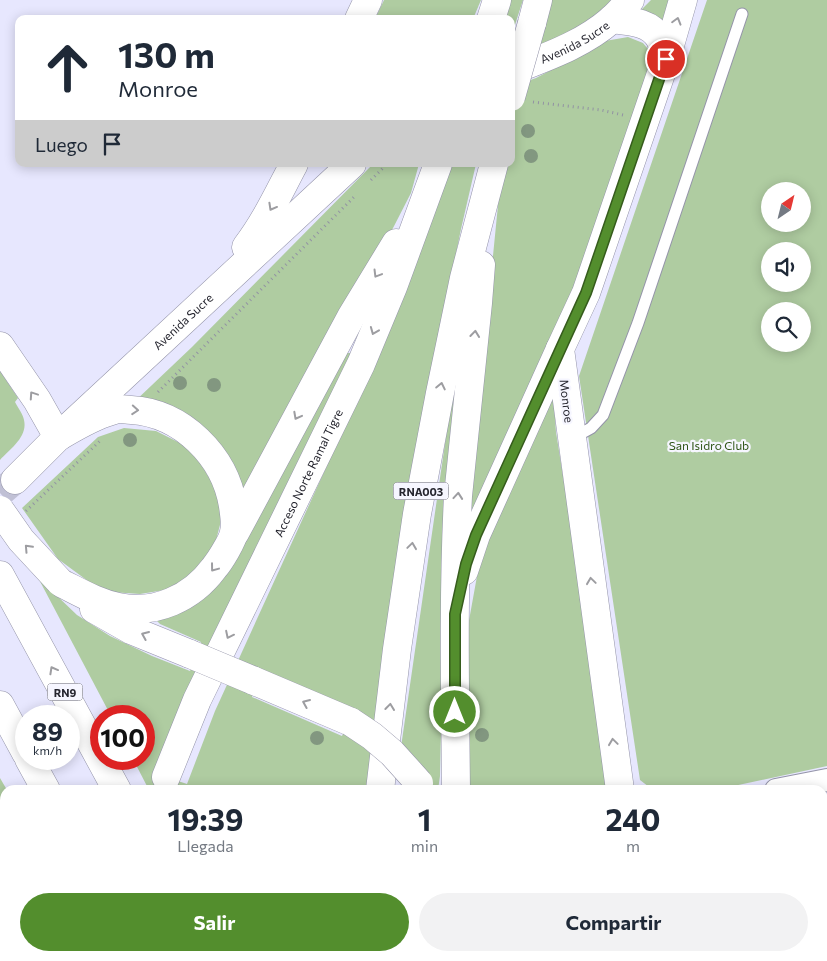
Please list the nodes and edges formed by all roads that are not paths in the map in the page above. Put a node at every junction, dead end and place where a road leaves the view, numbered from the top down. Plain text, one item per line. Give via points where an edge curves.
1 (361, 0) edge
2 (368, 0) edge
3 (497, 0) edge
4 (683, 0) edge
5 (621, 10) edge
6 (535, 12) edge
7 (742, 14) dead end
8 (358, 15) edge
9 (359, 15) edge
10 (492, 15) edge
11 (666, 59) junction
12 (515, 69) edge
13 (520, 99) edge
14 (292, 167) edge
15 (493, 167) edge
16 (359, 174) edge
17 (432, 179) edge
18 (486, 196) junction
19 (208, 297) junction
20 (0, 346) edge
21 (560, 349) junction
22 (58, 437) junction
23 (572, 439) junction
24 (14, 480) tunnel mouth
25 (11, 512) edge
26 (234, 533) junction
27 (62, 583) junction
28 (6, 585) edge
29 (455, 614) junction
30 (0, 705) edge
31 (15, 733) edge
32 (35, 770) edge
33 (166, 777) dead end
34 (827, 780) edge
35 (43, 785) edge
36 (114, 785) edge
37 (381, 785) edge
38 (420, 785) edge
39 (456, 785) edge
40 (619, 785) edge
41 (802, 785) edge

1 - 8 main road
2 - 9 main road
3 - 10 main road
11 -> 4 main road
5 - 11 main road via 659,38
5 - 12 main road, Avenida Sucre via 577,44
6 - 13 main road, bridge
7 - 23 lane via 638,323 603,415
11 - 21 main road via 586,293
14 -> 19 main road via 255,235
15 - 18 main road, RNA003
16 - 19 main road, Avenida Sucre
17 -> 26 main road via 351,317
17 -> 33 main road, Acceso Norte Ramal Tigre via 361,364 196,700
29 -> 18 main road via 458,496
37 -> 18 main road, RNA003 via 417,514 464,278
19 - 22 main road, Avenida Sucre
22 -> 20 main road
21 - 23 main road, Monroe
21 - 29 main road via 476,535
22 - 24 main road, Avenida Sucre
22 -> 26 main road via 91,418 119,409 144,411 183,427 204,446 224,475 232,498
40 -> 23 main road, Monroe
27 -> 25 main road, bridge via 22,540
26 -> 27 main road via 206,580 167,604 142,609 119,607
38 -> 27 main road, bridge via 392,753 351,722 123,626 95,610
36 -> 28 main road, RN9
29 - 39 main road
30 - 31 main road
32 - 35 main road
34 - 41 street

